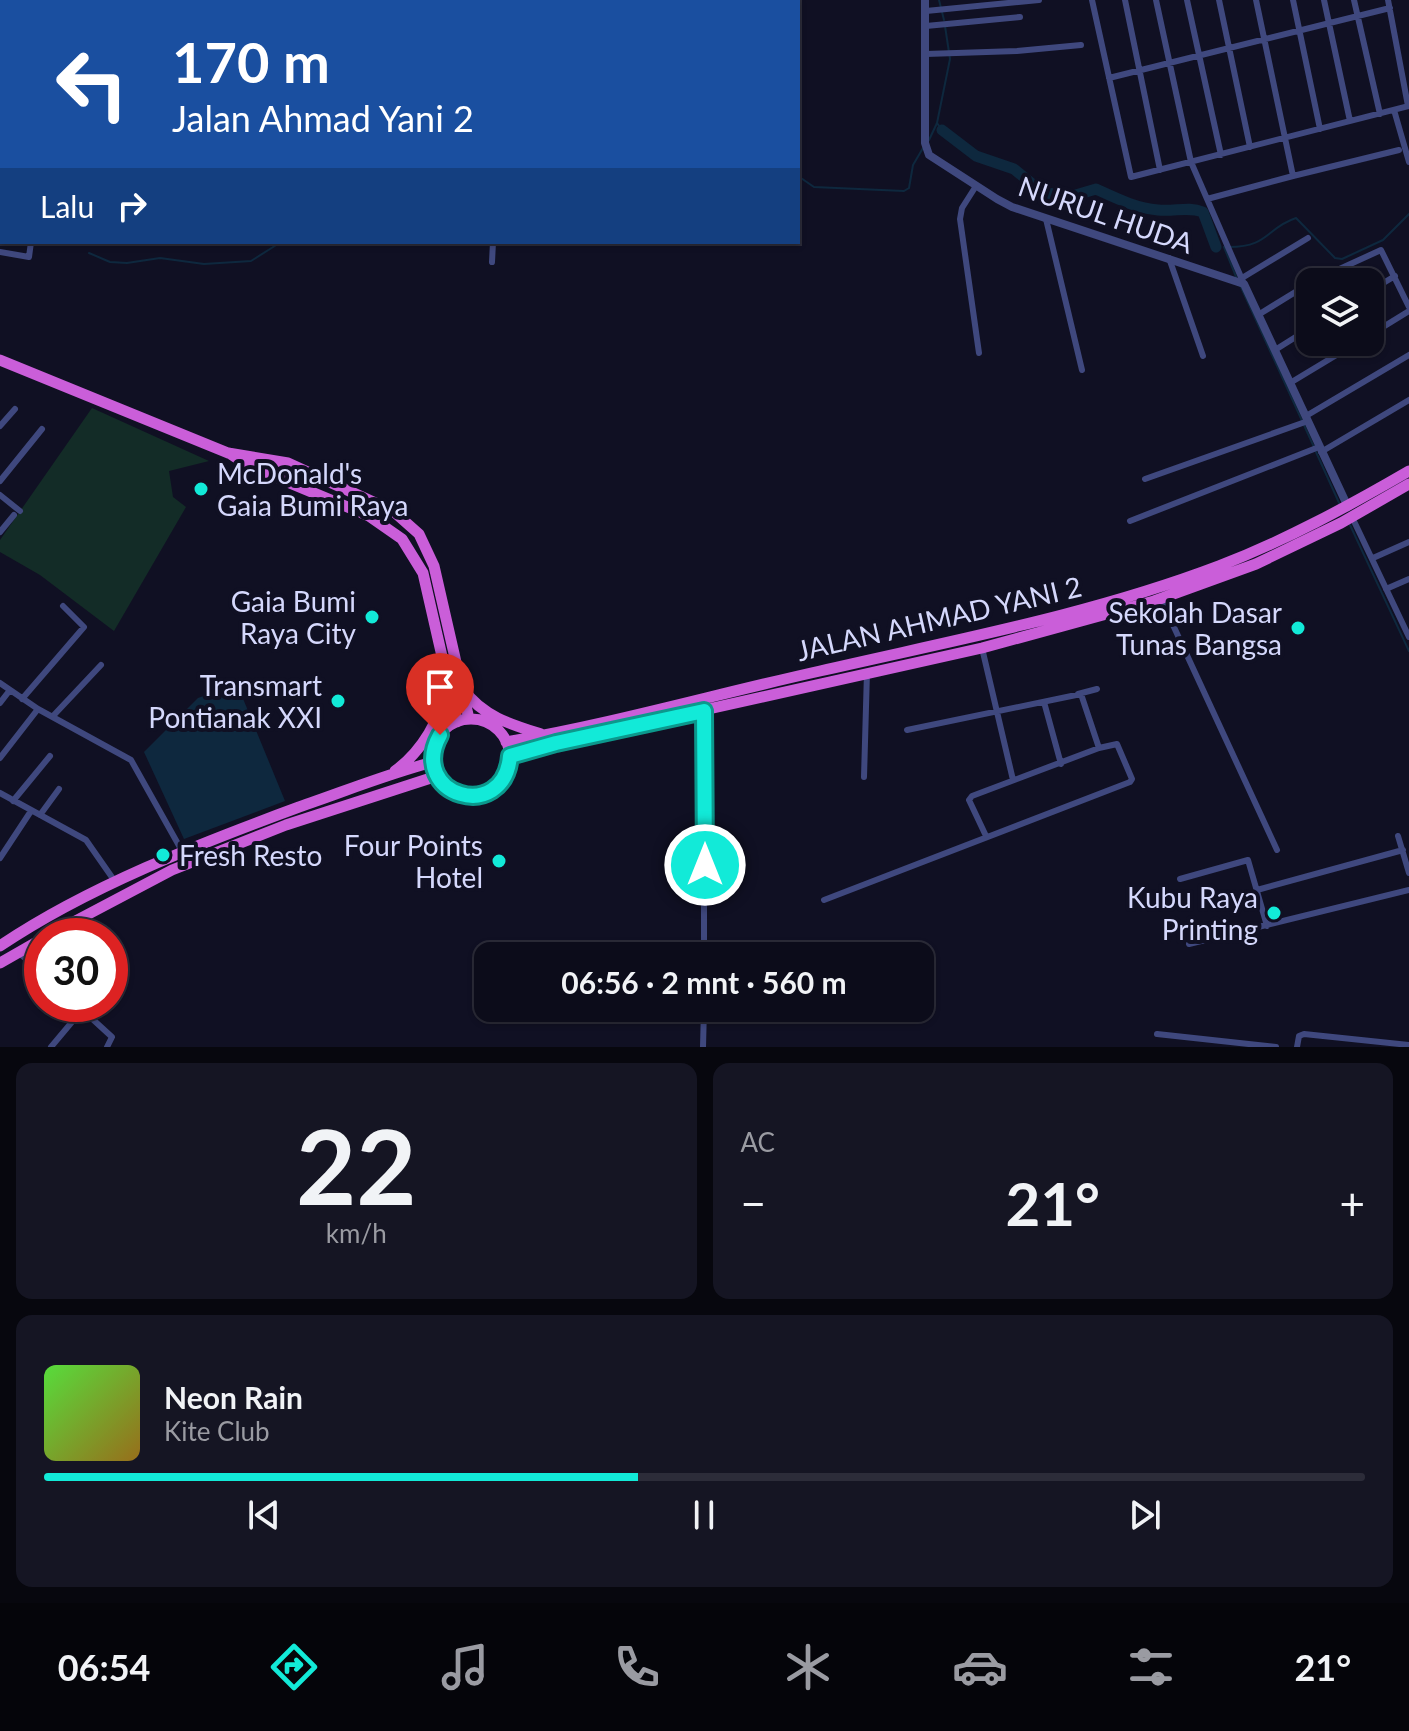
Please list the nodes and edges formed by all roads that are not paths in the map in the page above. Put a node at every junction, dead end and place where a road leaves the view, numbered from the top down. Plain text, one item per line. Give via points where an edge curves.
1 (925, 0) edge
2 (1039, 0) edge
3 (1092, 0) edge
4 (1125, 0) edge
5 (1156, 0) edge
6 (1187, 0) edge
7 (1219, 0) edge
8 (1256, 0) edge
9 (1293, 0) edge
10 (1324, 0) edge
11 (1354, 0) edge
12 (1389, 4) edge
13 (931, 11) junction
14 (1020, 17) dead end
15 (1358, 17) junction
16 (1328, 23) junction
17 (926, 26) junction
18 (1299, 31) junction
19 (1263, 39) junction
20 (1081, 45) dead end
21 (1229, 48) junction
22 (926, 54) junction
23 (1198, 56) junction
24 (1168, 64) junction
25 (1140, 70) junction
26 (1109, 78) junction
27 (1409, 106) edge
28 (1394, 110) junction
29 (1380, 114) junction
30 (1350, 121) junction
31 (1320, 129) junction
32 (1285, 139) junction
33 (1250, 147) junction
34 (1404, 149) edge
35 (1221, 155) junction
36 (1191, 162) junction
37 (1409, 162) edge
38 (1160, 170) junction
39 (1293, 176) junction
40 (976, 186) junction
41 (1207, 199) junction
42 (1046, 219) junction
43 (1308, 238) dead end
44 (31, 244) edge
45 (493, 244) edge
46 (0, 252) edge
47 (1169, 258) junction
48 (492, 262) dead end
49 (1342, 268) edge
50 (1395, 276) junction
51 (1243, 281) junction
52 (1384, 283) edge
53 (1296, 291) edge
54 (1409, 309) edge
55 (1258, 315) junction
56 (1384, 326) edge
57 (1296, 337) edge
58 (1275, 350) junction
59 (979, 353) dead end
60 (1409, 355) edge
61 (1203, 356) dead end
62 (1335, 356) edge
63 (0, 360) edge
64 (1082, 370) dead end
65 (1290, 383) junction
66 (1409, 400) edge
67 (15, 409) dead end
68 (1307, 418) junction
69 (0, 426) edge
70 (42, 429) dead end
71 (1320, 450) junction
72 (228, 453) junction
73 (1409, 471) edge
74 (1145, 479) dead end
75 (0, 481) edge
76 (1409, 484) edge
77 (0, 495) edge
78 (1346, 514) junction
79 (1130, 521) dead end
80 (0, 532) edge
81 (1409, 542) edge
82 (1373, 558) junction
83 (1409, 579) edge
84 (1386, 589) junction
85 (1161, 599) junction
86 (63, 606) dead end
87 (1409, 615) edge
88 (1400, 618) junction
89 (1408, 632) edge
90 (982, 648) junction
91 (101, 665) dead end
92 (867, 672) junction
93 (0, 683) edge
94 (454, 683) junction
95 (1097, 689) dead end
96 (10, 690) junction
97 (1078, 694) junction
98 (22, 699) junction
99 (1044, 702) junction
100 (0, 703) edge
101 (38, 709) junction
102 (704, 711) junction
103 (998, 712) junction
104 (53, 716) junction
105 (463, 721) junction
106 (907, 730) dead end
107 (544, 735) junction
108 (506, 742) junction
109 (1099, 748) junction
110 (50, 756) dead end
111 (510, 756) junction
112 (0, 758) edge
113 (433, 762) junction
114 (1061, 764) junction
115 (388, 776) junction
116 (437, 776) junction
117 (864, 777) dead end
118 (1013, 780) junction
119 (59, 789) dead end
120 (0, 793) edge
121 (13, 801) junction
122 (31, 811) junction
123 (40, 815) junction
124 (986, 836) junction
125 (1398, 836) dead end
126 (1277, 850) dead end
127 (1403, 850) junction
128 (183, 852) junction
129 (0, 858) edge
130 (1409, 873) edge
131 (1180, 879) dead end
132 (116, 883) junction
133 (1257, 890) junction
134 (1409, 890) edge
135 (824, 900) dead end
136 (80, 918) edge
137 (1267, 926) junction
138 (704, 942) edge
139 (2, 943) edge
140 (1189, 944) dead end
141 (24, 949) edge
142 (18, 952) junction
143 (24, 957) edge
144 (0, 963) edge
145 (72, 1022) edge
146 (95, 1022) edge
147 (704, 1022) edge
148 (1157, 1034) dead end
149 (1409, 1045) edge
150 (108, 1046) edge
151 (51, 1047) edge
152 (703, 1047) edge
153 (1276, 1047) edge
154 (1297, 1047) edge

1 - 13 street, NURUL HUDA
2 - 13 street
3 - 26 street
4 - 25 street
5 - 24 street
6 - 23 street
7 - 21 street
8 - 19 street
9 - 18 street
10 - 16 street
11 - 15 street
12 - 15 street
12 - 27 street
13 - 17 street, NURUL HUDA
14 - 17 street
15 - 16 street
15 - 29 street
16 - 18 street
16 - 30 street
17 - 22 street, NURUL HUDA
18 - 19 street
18 - 31 street
19 - 21 street
19 - 32 street
20 - 22 street
21 - 23 street
21 - 33 street
22 - 40 street, NURUL HUDA via 925,146 929,155
23 - 24 street
23 - 35 street
24 - 25 street
24 - 36 street
25 - 26 street
25 - 38 street
26 - 38 street via 1129,175
27 - 28 street
28 - 29 street
28 - 34 street
29 - 30 street
30 - 31 street
31 - 32 street
32 - 33 street
32 - 39 street
33 - 35 street
34 - 37 street
34 - 39 street
35 - 36 street
36 - 38 street
36 - 41 street
39 - 41 street
40 - 42 street, NURUL HUDA
40 - 59 street via 960,219
41 - 51 street
42 - 47 street, NURUL HUDA
42 - 64 street
43 - 51 street
44 - 46 street via 29,257
45 - 48 street
47 - 51 street, NURUL HUDA
47 - 61 street
49 - 50 street via 1381,250
50 - 52 street
50 - 54 street
51 - 55 street
53 - 55 street
54 - 56 street
55 - 58 street
57 - 58 street
58 - 65 street
60 - 68 street
62 - 65 street
63 - 72 highway
65 - 68 street
66 - 71 street
67 - 69 street
68 - 71 street
68 - 74 street
70 - 75 street
71 - 78 street
71 - 79 street
72 - 94 highway via 369,516 402,539 423,573
72 - 94 highway via 288,463 377,502 419,534 434,566
73 - 78 highway, JALAN AHMAD YANI 2
76 - 78 highway, JALAN AHMAD YANI 2
77 - 80 street via 17,513
78 - 82 street
78 - 85 highway, JALAN AHMAD YANI 2 via 1256,564
78 - 107 highway, JALAN AHMAD YANI 2 via 1218,566 1055,618
81 - 82 street
82 - 84 street
83 - 84 street
84 - 88 street
85 - 90 highway, JALAN AHMAD YANI 2
85 - 126 street
86 - 98 street via 84,627
87 - 88 street
88 - 89 street
90 - 92 highway, JALAN AHMAD YANI 2
90 - 103 street
91 - 104 street
92 - 102 highway, JALAN AHMAD YANI 2
92 - 117 street
93 - 96 street
94 - 105 highway
94 - 107 highway via 509,725
94 - 115 highway via 420,747
95 - 97 street
96 - 98 street
96 - 100 street
97 - 99 street
97 - 109 street
98 - 101 street
99 - 103 street
99 - 114 street
101 - 104 street
101 - 112 street
102 - 111 highway, JALAN AHMAD YANI 2
102 - 138 street
103 - 106 street
103 - 118 street
104 - 128 street via 131,760
105 - 108 highway via 488,723
105 - 113 highway via 440,735
107 - 108 highway, JALAN AHMAD YANI 2
108 - 111 highway
109 - 114 street
109 - 124 street via 1117,744 1132,781
110 - 121 street
111 - 116 highway via 501,782 486,794 458,794
113 - 115 highway
113 - 116 highway
114 - 118 street
115 - 128 highway
116 - 136 highway via 286,825 172,870
118 - 124 street via 970,798
119 - 123 street
120 - 121 street
121 - 122 street
122 - 123 street
122 - 129 street
123 - 132 street via 86,840
124 - 135 street
125 - 127 street
127 - 130 street
127 - 133 street
128 - 132 highway
131 - 133 street via 1248,860
132 - 139 highway
133 - 137 street
134 - 137 street
137 - 140 street
141 - 142 highway
142 - 143 street
142 - 144 highway
145 - 151 street
146 - 150 street via 112,1037
147 - 152 street
148 - 153 street
149 - 154 street via 1301,1034

